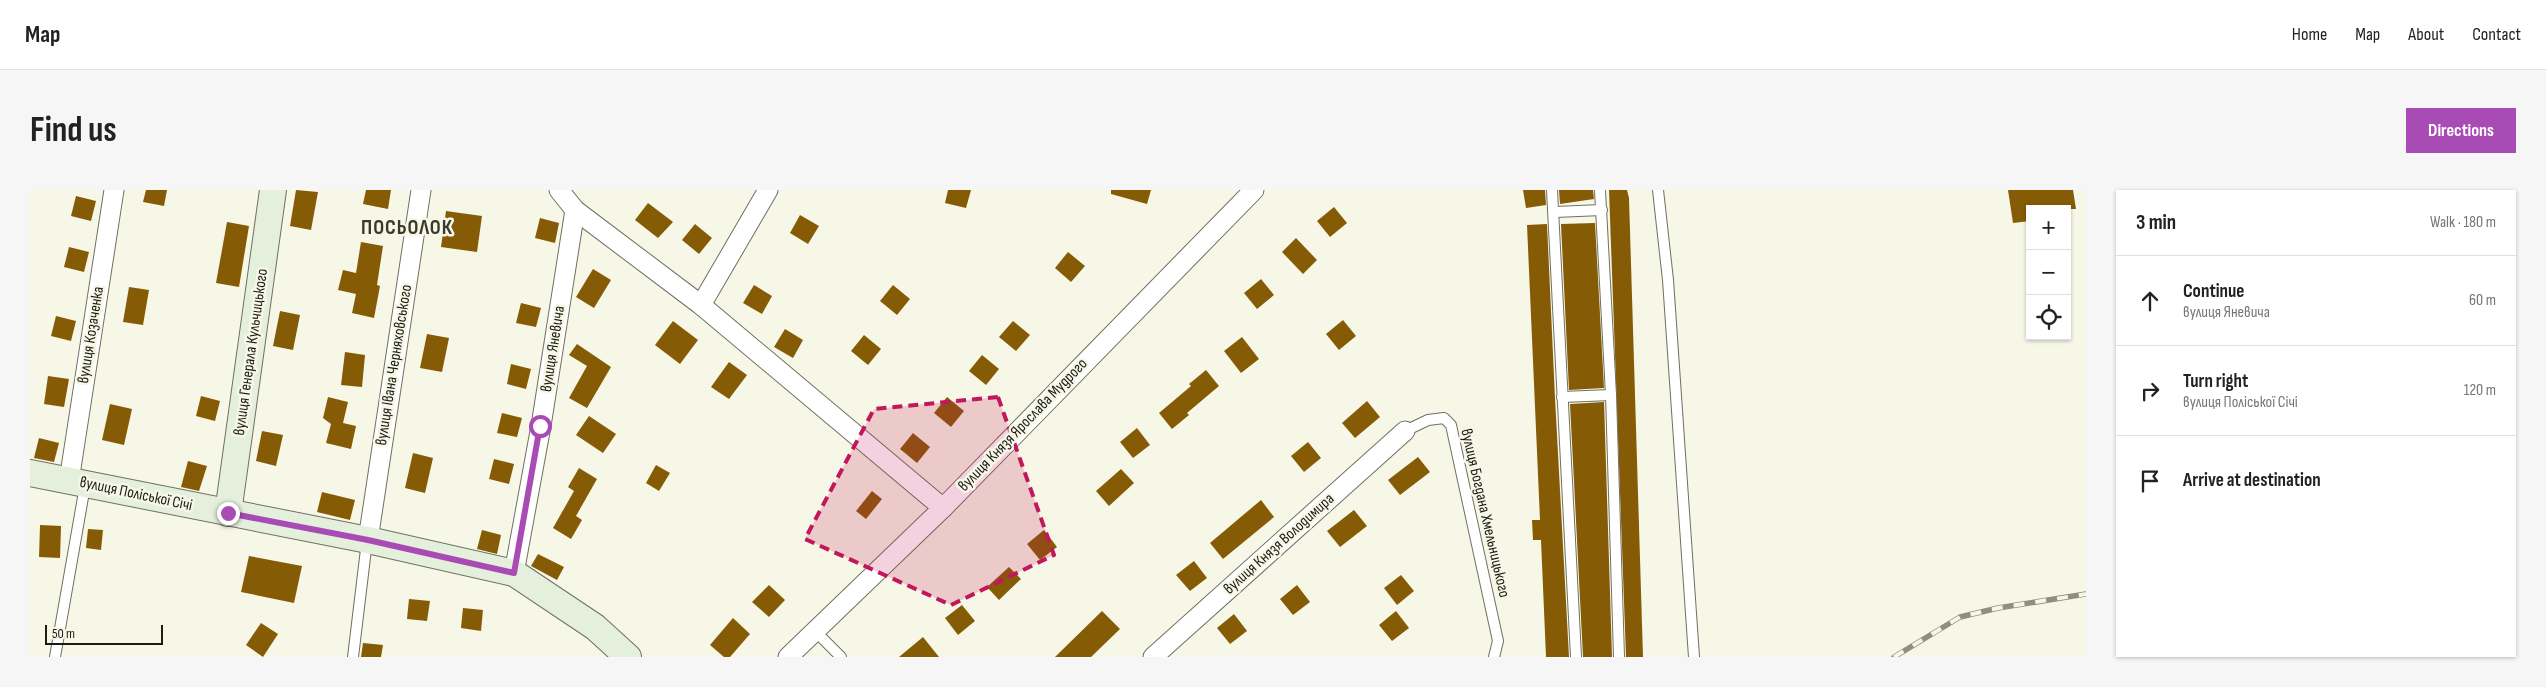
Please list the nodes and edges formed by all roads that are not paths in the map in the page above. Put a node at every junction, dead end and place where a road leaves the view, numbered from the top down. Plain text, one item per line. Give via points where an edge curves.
1 (114, 190) edge
2 (273, 190) edge
3 (421, 190) edge
4 (558, 190) edge
5 (768, 190) edge
6 (1552, 190) edge
7 (1600, 190) edge
8 (1658, 190) edge
9 (1252, 191) edge
10 (575, 210) junction
11 (1602, 210) junction
12 (1555, 212) junction
13 (701, 305) junction
14 (1610, 395) junction
15 (1562, 397) junction
16 (1405, 430) joint
17 (30, 473) edge
18 (77, 483) junction
19 (943, 508) junction
20 (228, 513) junction
21 (368, 540) junction
22 (514, 573) junction
23 (816, 631) junction
24 (55, 657) edge
25 (352, 657) edge
26 (628, 657) edge
27 (788, 657) edge
28 (841, 657) edge
29 (1153, 657) edge
30 (1494, 657) edge
31 (1576, 657) edge
32 (1619, 657) edge
33 (1694, 657) edge

1 - 18 street, вулиця Козаченка
2 - 20 street, вулиця Генерала Кульчицького
3 - 21 street, вулиця Івана Черняховського
4 - 10 street
5 - 13 street
6 - 12 lane
7 - 11 lane
8 - 33 lane via 1668,280
9 - 19 street, вулиця Князя Ярослава Мудрого
10 - 13 street
10 - 22 street, вулиця Яневича
11 - 12 lane
11 - 14 lane
12 - 15 lane
13 - 19 street
14 - 15 lane
14 - 32 lane
15 - 31 lane
16 - 29 street, вулиця Князя Володимира
16 - 30 lane, вулиця Богдана Хмельницького via 1428,420 1444,418 1451,425 1498,641
17 - 18 street, вулиця Поліської Січі
18 - 20 street, вулиця Поліської Січі
18 - 24 lane
19 - 23 street, вулиця Князя Ярослава Мудрого
20 - 21 street, вулиця Поліської Січі
21 - 22 street, вулиця Поліської Січі
21 - 25 lane
22 - 26 street, вулиця Поліської Січі via 595,627
23 - 27 street, вулиця Князя Ярослава Мудрого
23 - 28 lane

